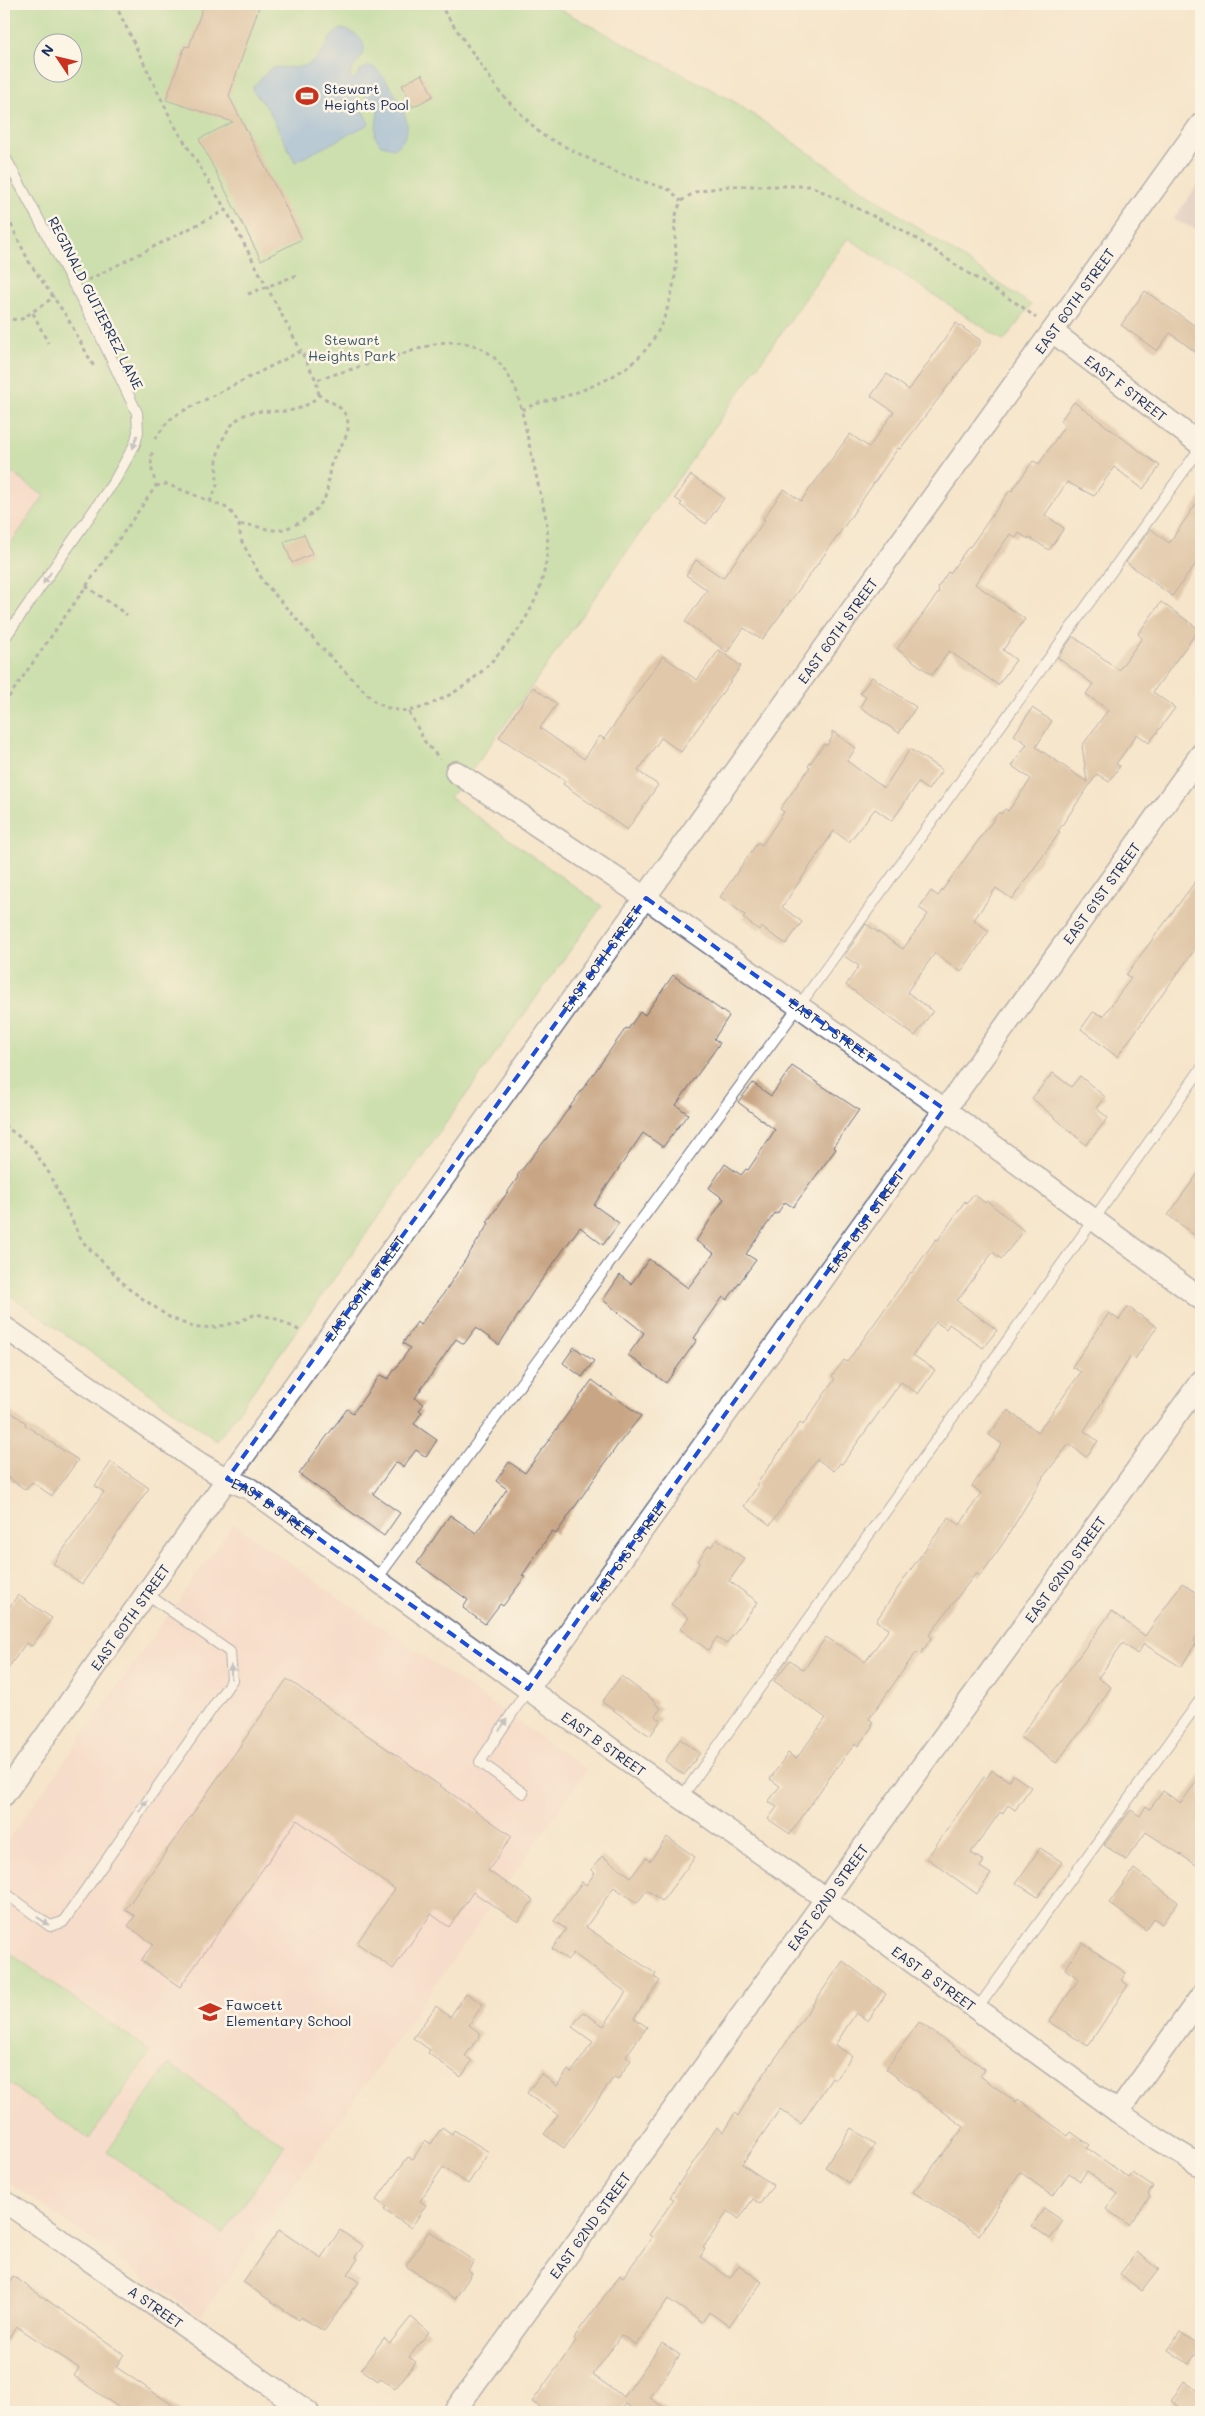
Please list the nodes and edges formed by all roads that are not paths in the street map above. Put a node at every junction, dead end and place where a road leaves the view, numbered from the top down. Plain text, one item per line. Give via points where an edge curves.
1 (1201, 124) edge
2 (4, 155) edge
3 (1053, 332) junction
4 (1201, 446) edge
5 (4, 639) edge
6 (1201, 754) edge
7 (456, 772) road end
8 (646, 898) junction
9 (799, 1006) junction
10 (1201, 1069) edge
11 (944, 1109) junction
12 (1093, 1219) junction
13 (1201, 1299) edge
14 (4, 1327) edge
15 (1201, 1381) edge
16 (226, 1479) junction
17 (376, 1580) junction
18 (147, 1594) junction
19 (528, 1689) junction
20 (1201, 1699) edge
21 (523, 1793) dead end
22 (4, 1796) edge
23 (681, 1798) junction
24 (4, 1892) edge
25 (826, 1900) junction
26 (1201, 1996) edge
27 (977, 2009) junction
28 (1118, 2112) junction
29 (1201, 2166) edge
30 (4, 2200) edge
31 (308, 2412) edge
32 (454, 2412) edge

1 - 3 street, EAST 60TH STREET
2 -> 5 lane, REGINALD GUTIERREZ LANE via 130,396 137,413 138,432 127,462
3 - 4 street, EAST F STREET
3 - 8 street, EAST 60TH STREET
4 - 9 lane
6 - 11 street, EAST 61ST STREET
7 - 8 street, EAST D STREET
8 - 9 street, EAST D STREET
8 - 16 street, EAST 60TH STREET
9 - 11 street, EAST D STREET
9 - 17 lane
10 - 12 lane
11 - 12 street, EAST D STREET
11 - 19 street, EAST 61ST STREET
12 - 13 street, EAST D STREET
12 - 23 lane
14 - 16 street, EAST B STREET
15 - 25 street, EAST 62ND STREET
16 - 17 street, EAST B STREET via 250,1489
16 - 18 street, EAST 60TH STREET
17 - 19 street, EAST B STREET
18 - 22 street, EAST 60TH STREET
24 -> 18 lane via 50,1926 62,1922 232,1680 230,1652
21 -> 19 lane via 480,1762
19 - 23 street, EAST B STREET
20 - 27 lane
23 - 25 street, EAST B STREET
25 - 27 street, EAST B STREET
25 - 32 street, EAST 62ND STREET
26 - 28 street
27 - 28 street, EAST B STREET
28 - 29 street, EAST B STREET
30 - 31 street, A STREET

